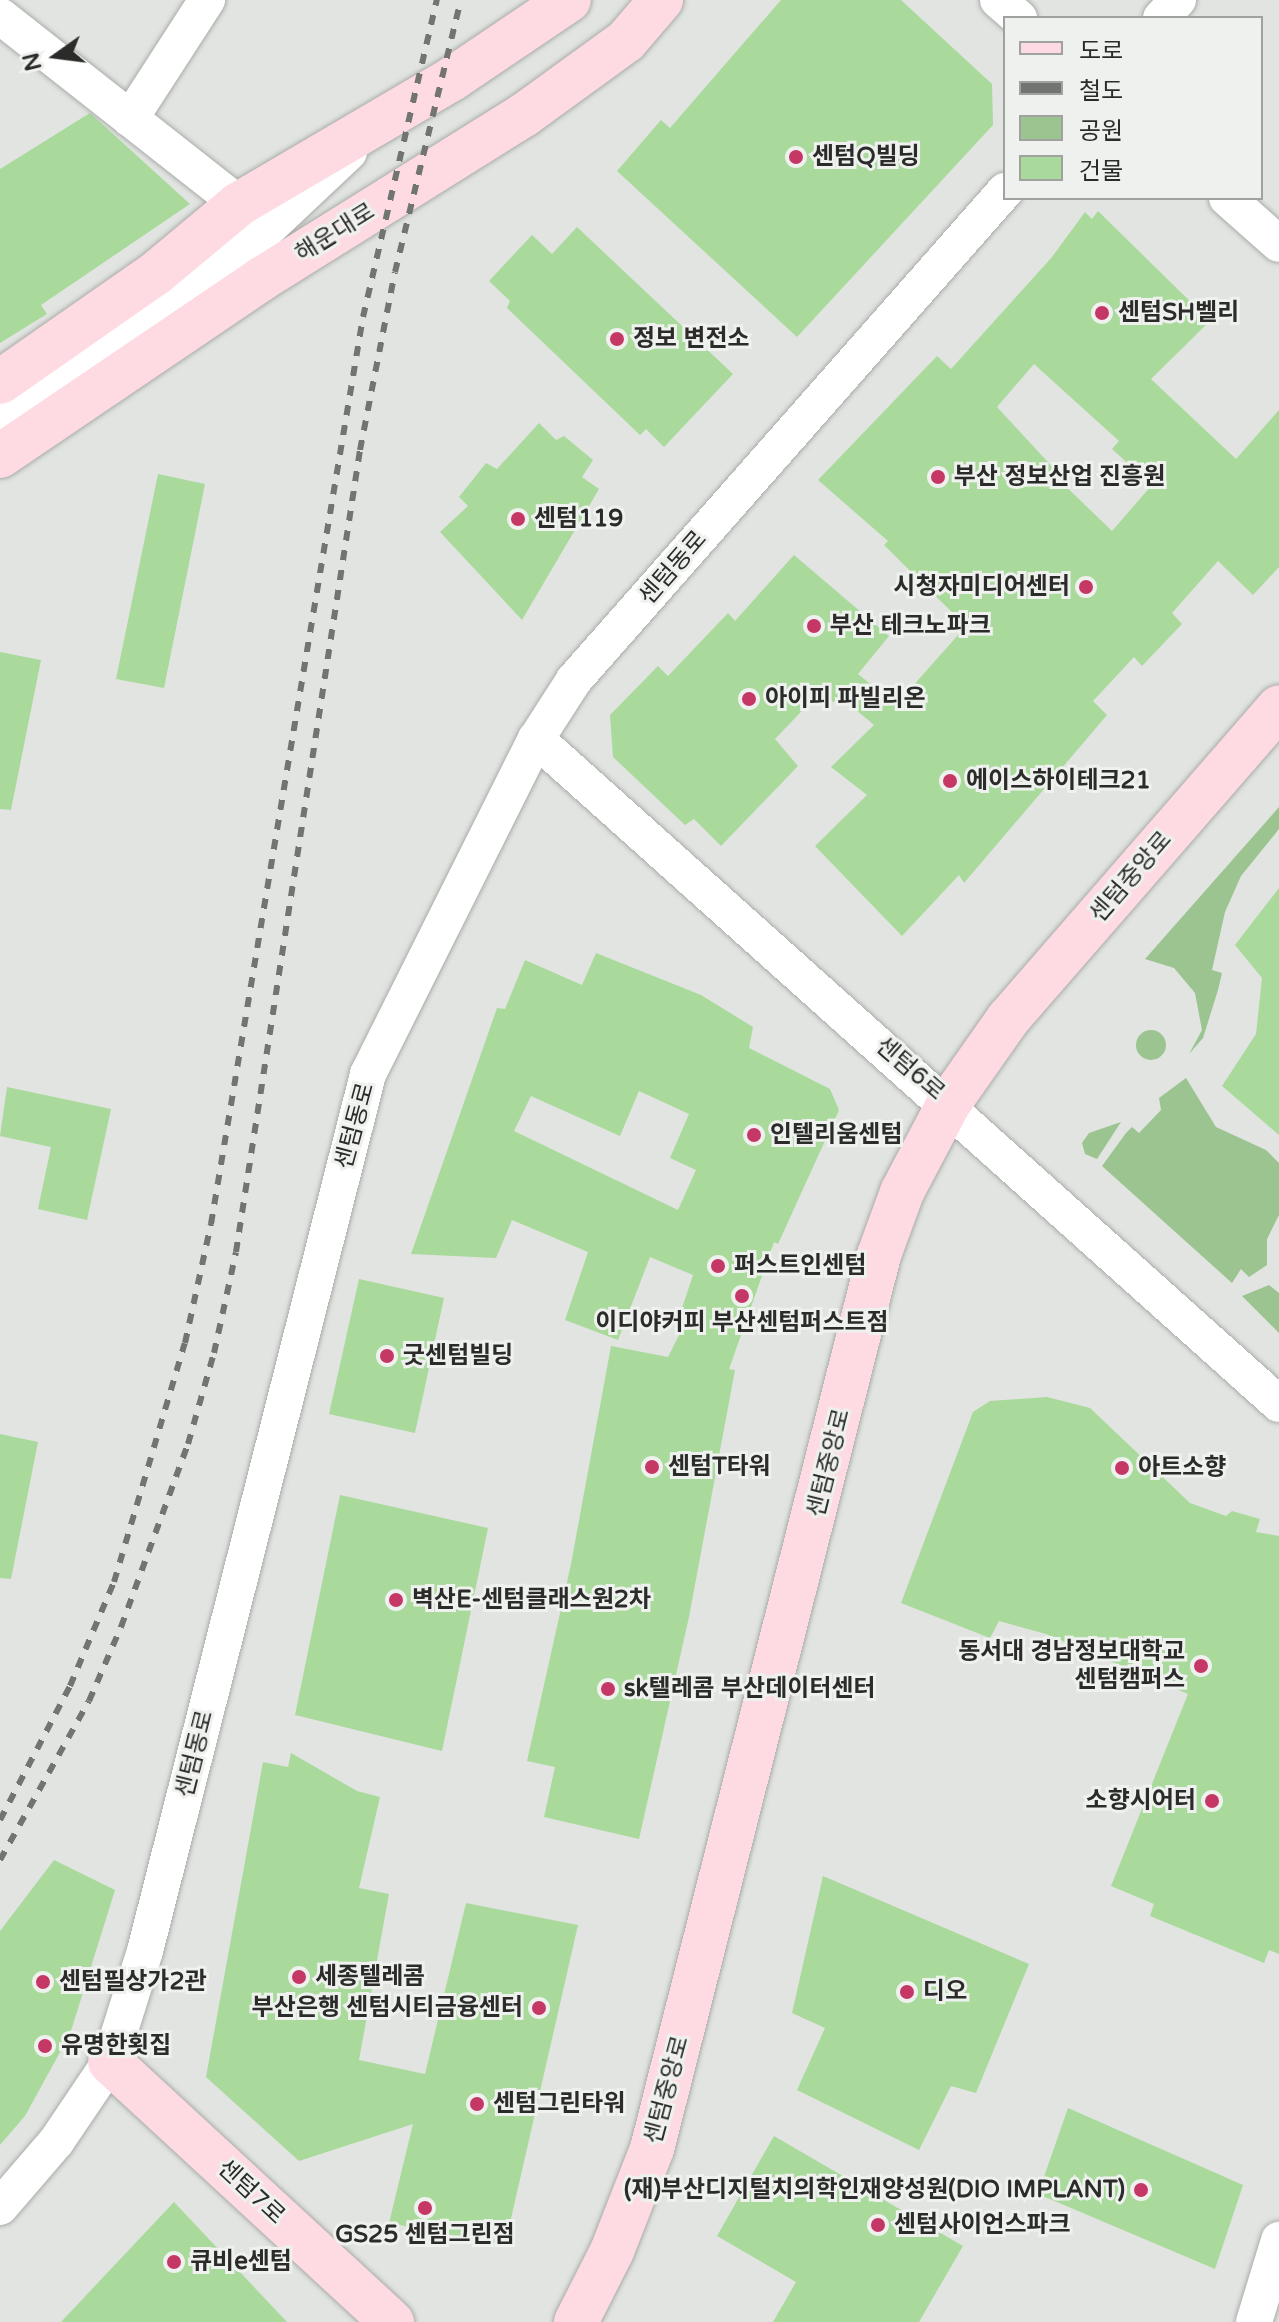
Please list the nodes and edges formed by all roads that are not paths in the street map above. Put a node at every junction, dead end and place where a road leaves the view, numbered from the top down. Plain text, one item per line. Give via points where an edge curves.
1 (207, 0) edge
2 (569, 0) edge
3 (661, 0) edge
4 (998, 0) edge
5 (1178, 0) edge
6 (0, 16) edge
7 (1017, 16) edge
8 (1163, 16) edge
9 (385, 118) junction
10 (130, 119) junction
11 (1003, 193) edge
12 (1229, 200) edge
13 (239, 204) junction
14 (1279, 244) edge
15 (0, 382) edge
16 (0, 423) edge
17 (0, 456) edge
18 (1279, 707) edge
19 (536, 739) junction
20 (949, 1103) junction
21 (1279, 1404) edge
22 (110, 2062) junction
23 (0, 2207) edge
24 (1279, 2240) edge
25 (392, 2322) edge
26 (576, 2322) edge
27 (1254, 2322) edge

1 - 10 street
2 - 9 main road
3 - 17 main road, 해운대로 via 626,41 524,115 263,278
4 - 7 street
5 - 8 street
6 - 10 street
9 - 13 main road
9 - 16 street via 242,253 125,341
10 - 13 street
11 - 19 street, 센텀동로 via 574,680
12 - 14 street
13 - 15 main road via 155,274
18 - 20 main road, 센텀중앙로 via 1008,1019
19 - 20 street, 센텀6로
19 - 22 street, 센텀동로 via 368,1074 145,1951
20 - 21 street, 센텀6로
20 - 26 main road, 센텀중앙로 via 902,1192 879,1255 652,2149 612,2251
22 - 23 street, 센텀동로 via 56,2142
22 - 25 main road, 센텀7로
24 - 27 street

